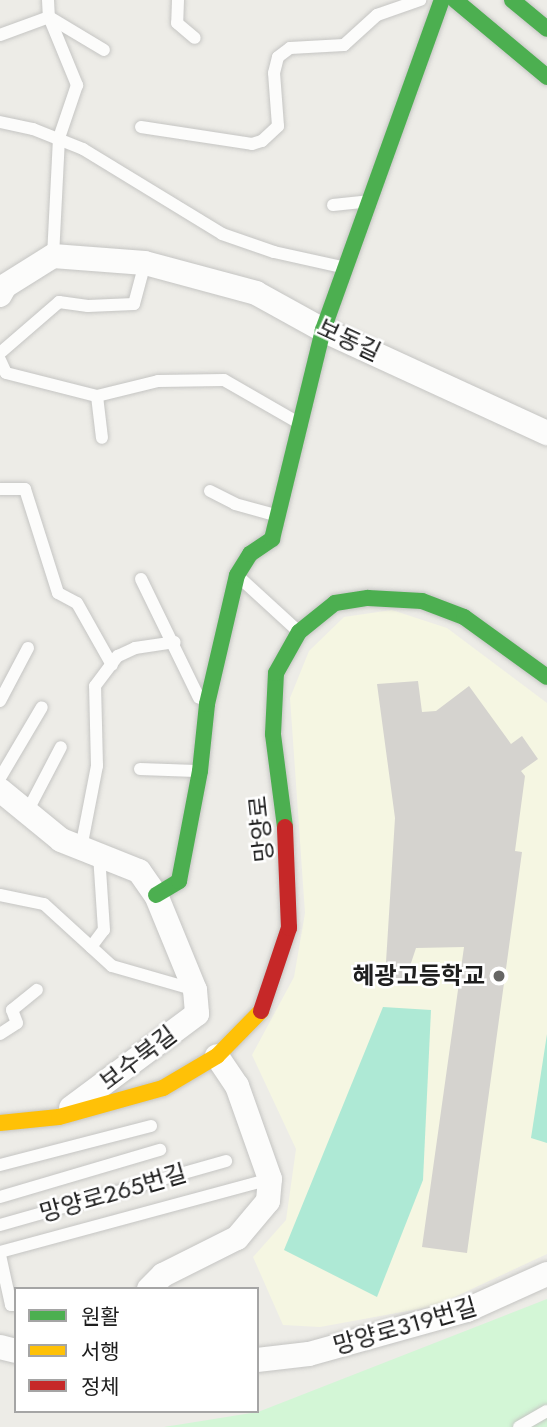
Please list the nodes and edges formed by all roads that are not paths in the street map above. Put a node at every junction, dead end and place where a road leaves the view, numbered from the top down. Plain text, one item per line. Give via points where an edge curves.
1 (48, 0) edge
2 (178, 0) edge
3 (420, 0) edge
4 (442, 0) edge
5 (455, 0) edge
6 (512, 0) edge
7 (49, 17) junction
8 (547, 29) edge
9 (0, 35) edge
10 (195, 38) dead end
11 (104, 50) dead end
12 (547, 77) edge
13 (0, 122) edge
14 (141, 127) dead end
15 (59, 138) junction
16 (372, 201) junction
17 (333, 205) dead end
18 (53, 256) junction
19 (145, 263) junction
20 (349, 268) junction
21 (0, 295) edge
22 (323, 330) junction
23 (0, 353) edge
24 (0, 360) edge
25 (97, 396) junction
26 (298, 423) junction
27 (547, 433) edge
28 (102, 438) dead end
29 (0, 489) edge
30 (210, 491) dead end
31 (279, 516) junction
32 (237, 575) junction
33 (141, 579) dead end
34 (299, 632) junction
35 (175, 642) junction
36 (28, 648) dead end
37 (112, 665) junction
38 (547, 677) edge
39 (0, 701) edge
40 (206, 704) junction
41 (42, 707) dead end
42 (61, 747) dead end
43 (140, 769) dead end
44 (200, 771) junction
45 (0, 778) edge
46 (0, 790) edge
47 (27, 812) junction
48 (90, 852) junction
49 (0, 895) edge
50 (156, 895) junction
51 (91, 947) junction
52 (37, 990) dead end
53 (195, 990) junction
54 (0, 1034) edge
55 (218, 1056) junction
56 (60, 1117) junction
57 (0, 1124) edge
58 (151, 1126) dead end
59 (160, 1150) dead end
60 (226, 1161) dead end
61 (0, 1165) edge
62 (270, 1179) junction
63 (0, 1197) edge
64 (0, 1224) edge
65 (0, 1254) edge
66 (547, 1275) edge
67 (151, 1287) edge
68 (14, 1305) edge
69 (259, 1360) edge
70 (547, 1411) edge
71 (519, 1427) edge

1 - 7 lane
2 - 10 lane via 177,23
3 - 14 lane via 377,15 344,45 290,48 278,57 274,73 278,127 262,141 252,144
4 - 16 main road
5 - 12 main road
6 - 8 main road
7 - 9 lane
7 - 11 lane
7 - 15 lane via 77,85
13 - 15 lane
15 - 18 lane
15 - 20 lane via 222,234 274,252
16 - 17 lane
16 - 20 main road
18 - 19 street, 보동길
18 - 21 street via 5,286
19 - 22 street, 보동길 via 256,293
19 - 23 lane via 134,304 59,302
20 - 22 main road
22 - 26 main road
22 - 27 street, 보동길
24 - 25 lane via 6,373
25 - 26 lane via 158,381 223,380
25 - 28 lane
26 - 31 main road
29 - 37 lane via 25,489 58,593 77,603
30 - 31 lane via 235,505
31 - 32 main road via 272,540 250,554
32 - 34 lane
32 - 40 main road
33 - 35 lane
34 - 38 main road, 망양로 via 335,604 368,598 422,601 464,617
34 - 55 main road, 망양로 via 276,673 273,734 289,860 289,928 263,1009
35 - 37 lane via 135,648 118,656
35 - 40 lane via 201,703
36 - 39 lane
37 - 48 lane via 95,686 97,766
40 - 44 main road
41 - 45 lane
42 - 47 lane
43 - 44 lane
44 - 50 main road via 179,881
46 - 47 street
47 - 48 street via 61,840
48 - 50 street via 139,871
48 - 51 lane via 104,930
49 - 51 lane via 44,904
50 - 53 street
51 - 53 lane via 112,966
52 - 54 lane via 12,1010 17,1023
53 - 56 street, 보수북길 via 197,1014
55 - 56 main road, 망양로 via 163,1088
55 - 62 street via 237,1086
56 - 57 main road, 망양로
58 - 61 lane
59 - 63 lane, 망양로265번길
60 - 64 lane, 망양로265번길
62 - 65 lane, 망양로265번길
62 - 67 street via 268,1201 237,1238 163,1275
65 - 68 lane, 망양로265번길
66 - 69 street, 망양로319번길 via 467,1310 309,1354
70 - 71 lane

